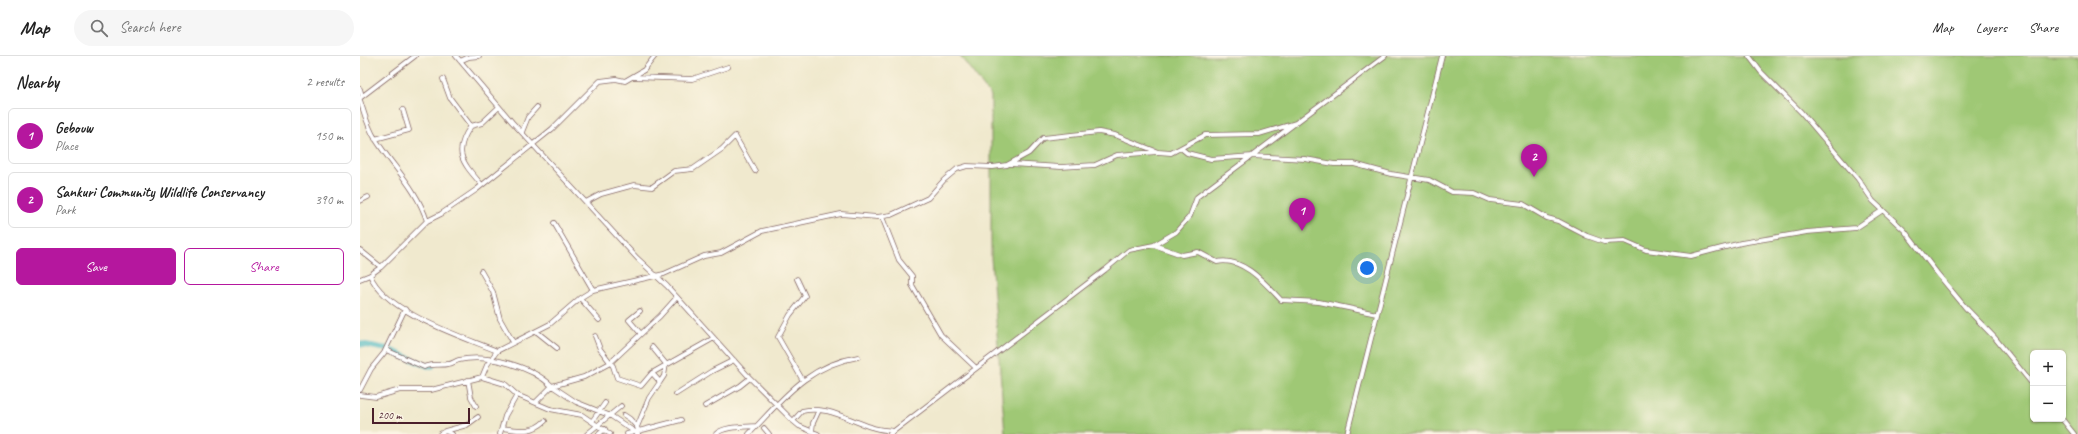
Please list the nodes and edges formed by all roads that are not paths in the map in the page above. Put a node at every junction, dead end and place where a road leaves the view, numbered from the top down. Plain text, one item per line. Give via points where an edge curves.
1 (415, 56) edge
2 (456, 56) edge
3 (479, 56) edge
4 (655, 56) edge
5 (1385, 56) edge
6 (1442, 56) edge
7 (1748, 56) edge
8 (460, 61) junction
9 (728, 67) dead end
10 (633, 76) junction
11 (443, 79) dead end
12 (360, 89) edge
13 (361, 98) edge
14 (499, 107) junction
15 (537, 107) dead end
16 (403, 110) dead end
17 (1296, 123) junction
18 (471, 126) junction
19 (522, 132) junction
20 (375, 139) junction
21 (532, 144) junction
22 (1182, 149) junction
23 (1158, 152) junction
24 (1253, 156) junction
25 (1010, 164) junction
26 (755, 171) dead end
27 (1412, 177) junction
28 (482, 185) junction
29 (368, 197) dead end
30 (360, 201) edge
31 (586, 202) junction
32 (1883, 210) junction
33 (882, 217) junction
34 (427, 221) junction
35 (554, 222) dead end
36 (1154, 244) junction
37 (360, 250) edge
38 (381, 267) junction
39 (481, 271) dead end
40 (370, 275) junction
41 (656, 275) junction
42 (360, 279) edge
43 (797, 279) dead end
44 (593, 290) junction
45 (677, 297) junction
46 (580, 298) junction
47 (405, 309) junction
48 (640, 311) dead end
49 (1377, 314) junction
50 (598, 320) dead end
51 (537, 332) junction
52 (641, 334) junction
53 (595, 336) dead end
54 (714, 338) junction
55 (513, 342) junction
56 (652, 347) dead end
57 (557, 348) dead end
58 (386, 350) junction
59 (497, 351) junction
60 (858, 357) dead end
61 (491, 359) junction
62 (734, 360) junction
63 (610, 363) junction
64 (666, 364) junction
65 (975, 367) junction
66 (652, 373) junction
67 (482, 377) junction
68 (750, 378) junction
69 (802, 379) junction
70 (468, 380) junction
71 (2030, 381) edge
72 (660, 382) junction
73 (552, 386) junction
74 (360, 390) edge
75 (676, 394) dead end
76 (360, 395) edge
77 (518, 395) junction
78 (536, 402) junction
79 (605, 403) dead end
80 (776, 405) junction
81 (476, 406) dead end
82 (621, 406) dead end
83 (705, 406) dead end
84 (819, 410) junction
85 (600, 411) junction
86 (624, 415) dead end
87 (611, 416) junction
88 (478, 417) dead end
89 (593, 420) junction
90 (681, 420) dead end
91 (545, 421) dead end
92 (793, 421) junction
93 (2064, 422) edge
94 (599, 425) junction
95 (756, 426) junction
96 (502, 428) junction
97 (764, 428) dead end
98 (605, 429) junction
99 (637, 430) edge
100 (445, 431) junction
101 (812, 431) junction
102 (891, 433) edge
103 (440, 434) edge
104 (452, 434) edge
105 (500, 434) edge
106 (587, 434) edge
107 (599, 434) edge
108 (610, 434) edge
109 (627, 434) edge
110 (716, 434) edge
111 (749, 434) edge
112 (769, 434) edge
113 (818, 434) edge
114 (1347, 434) edge
115 (2074, 434) edge

1 - 13 street
2 - 8 street
3 - 8 street
4 - 10 street via 644,70
5 - 17 street
6 - 27 street
7 - 32 street via 1801,112
8 - 14 street
9 - 10 street via 692,79
10 - 21 street via 625,81 600,81 557,125
11 - 18 street via 450,98
12 - 13 street
13 - 20 street
14 - 18 street via 482,123
14 - 19 street
15 - 19 street via 528,117
16 - 20 street via 409,130
17 - 22 street via 1259,134 1205,135
17 - 24 street
18 - 28 street via 460,148 466,164
19 - 21 street
20 - 34 street via 408,182 422,206
21 - 28 street
21 - 31 street
22 - 23 street via 1171,153
22 - 24 street via 1187,153 1211,159
23 - 25 street via 1117,155 1095,165 1061,167
23 - 25 street via 1115,135 1088,133 1043,138 1029,153
24 - 27 street via 1354,164
24 - 36 street via 1197,197 1190,216 1182,226
25 - 33 street via 993,167 967,166 957,170 928,198
26 - 31 street via 735,136 722,149 693,169 674,171 652,187 634,185 601,194
27 - 32 street via 1429,180 1452,192 1474,192 1490,200 1522,204 1547,218 1604,242 1625,240 1646,250 1691,256 1741,243 1807,232 1856,228
27 - 49 street
28 - 34 street
29 - 30 street
31 - 41 street
32 - 71 street via 1904,230 1942,279 1996,338
33 - 41 street via 840,214 762,231 721,253 704,256 664,274
33 - 65 street via 899,260 912,276 912,285 941,334
34 - 38 street
35 - 44 street
36 - 49 street via 1182,255 1198,252 1217,262 1227,260 1254,273 1281,300 1319,302
36 - 65 street via 1129,250 1121,255 1105,270
37 - 38 street
38 - 40 street
39 - 55 street via 493,292 500,319
40 - 42 street
40 - 47 street via 379,289
41 - 44 street
41 - 45 street
43 - 69 street via 805,296 790,315 778,337
44 - 46 street
45 - 52 street
45 - 54 street
46 - 50 street
46 - 51 street via 556,320
47 - 58 street
47 - 59 street via 439,328
48 - 52 street via 629,320
49 - 114 street
51 - 55 street
51 - 57 street
52 - 63 street
53 - 63 street
54 - 62 street
54 - 64 street
55 - 59 street
56 - 64 street
58 - 61 street via 424,367 446,365 460,360
58 - 74 street via 369,372
59 - 61 street
60 - 69 street via 835,362
61 - 67 street
61 - 73 street via 523,368
62 - 68 street
62 - 75 street
63 - 66 street via 617,378 637,386 642,385
63 - 73 street via 584,377
64 - 66 street
64 - 72 street
65 - 102 street
66 - 72 street
67 - 70 street
67 - 77 street via 505,384
68 - 80 street
68 - 83 street
69 - 80 street
70 - 76 street via 430,390 400,390 376,397
70 - 81 street via 471,397
72 - 99 street via 649,398
73 - 78 street
73 - 85 street via 576,402
77 - 78 street
77 - 96 street
78 - 89 street via 550,409 576,413
79 - 85 street
80 - 92 street
80 - 95 street
82 - 87 street
84 - 92 street via 802,411
84 - 101 street
84 - 102 street via 832,412
85 - 87 street
85 - 89 street
86 - 99 street
87 - 94 street
87 - 99 street
88 - 100 street via 468,425
89 - 94 street
90 - 99 street
91 - 96 street via 534,431 522,433
92 - 101 street
93 - 115 street
94 - 98 street
94 - 106 street
95 - 110 street via 720,431
95 - 111 street
96 - 105 street
97 - 112 street
98 - 107 street
98 - 108 street
99 - 109 street
100 - 103 street
100 - 104 street
101 - 113 street

